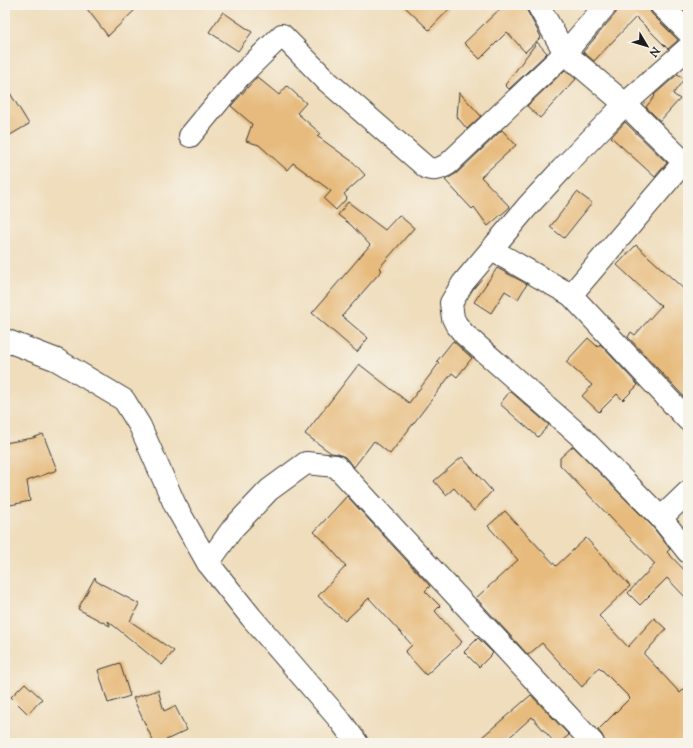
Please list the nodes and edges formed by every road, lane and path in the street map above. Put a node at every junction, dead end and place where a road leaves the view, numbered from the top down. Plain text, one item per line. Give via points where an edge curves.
1 (538, 5) edge
2 (606, 5) edge
3 (661, 5) edge
4 (688, 32) edge
5 (688, 48) edge
6 (565, 53) junction
7 (625, 104) junction
8 (190, 136) dead end
9 (686, 164) edge
10 (492, 250) junction
11 (571, 295) junction
12 (5, 340) edge
13 (688, 420) edge
14 (688, 492) edge
15 (661, 518) junction
16 (688, 552) edge
17 (208, 563) junction
18 (358, 743) edge
19 (593, 743) edge

1 - 6 street
2 - 6 street
3 - 4 street
5 - 7 street
6 - 7 street
6 - 8 street via 448,164 438,169 427,168 328,82 282,35 238,78
7 - 9 street
7 - 10 street via 527,207
9 - 11 street
10 - 11 street
10 - 15 street via 463,283 451,303 456,324 464,334 579,435
11 - 13 street
12 - 17 street via 57,360 124,400 140,426 174,505
14 - 15 street
15 - 16 street
17 - 18 street via 251,618
17 - 19 street via 232,528 269,490 306,462 336,466

